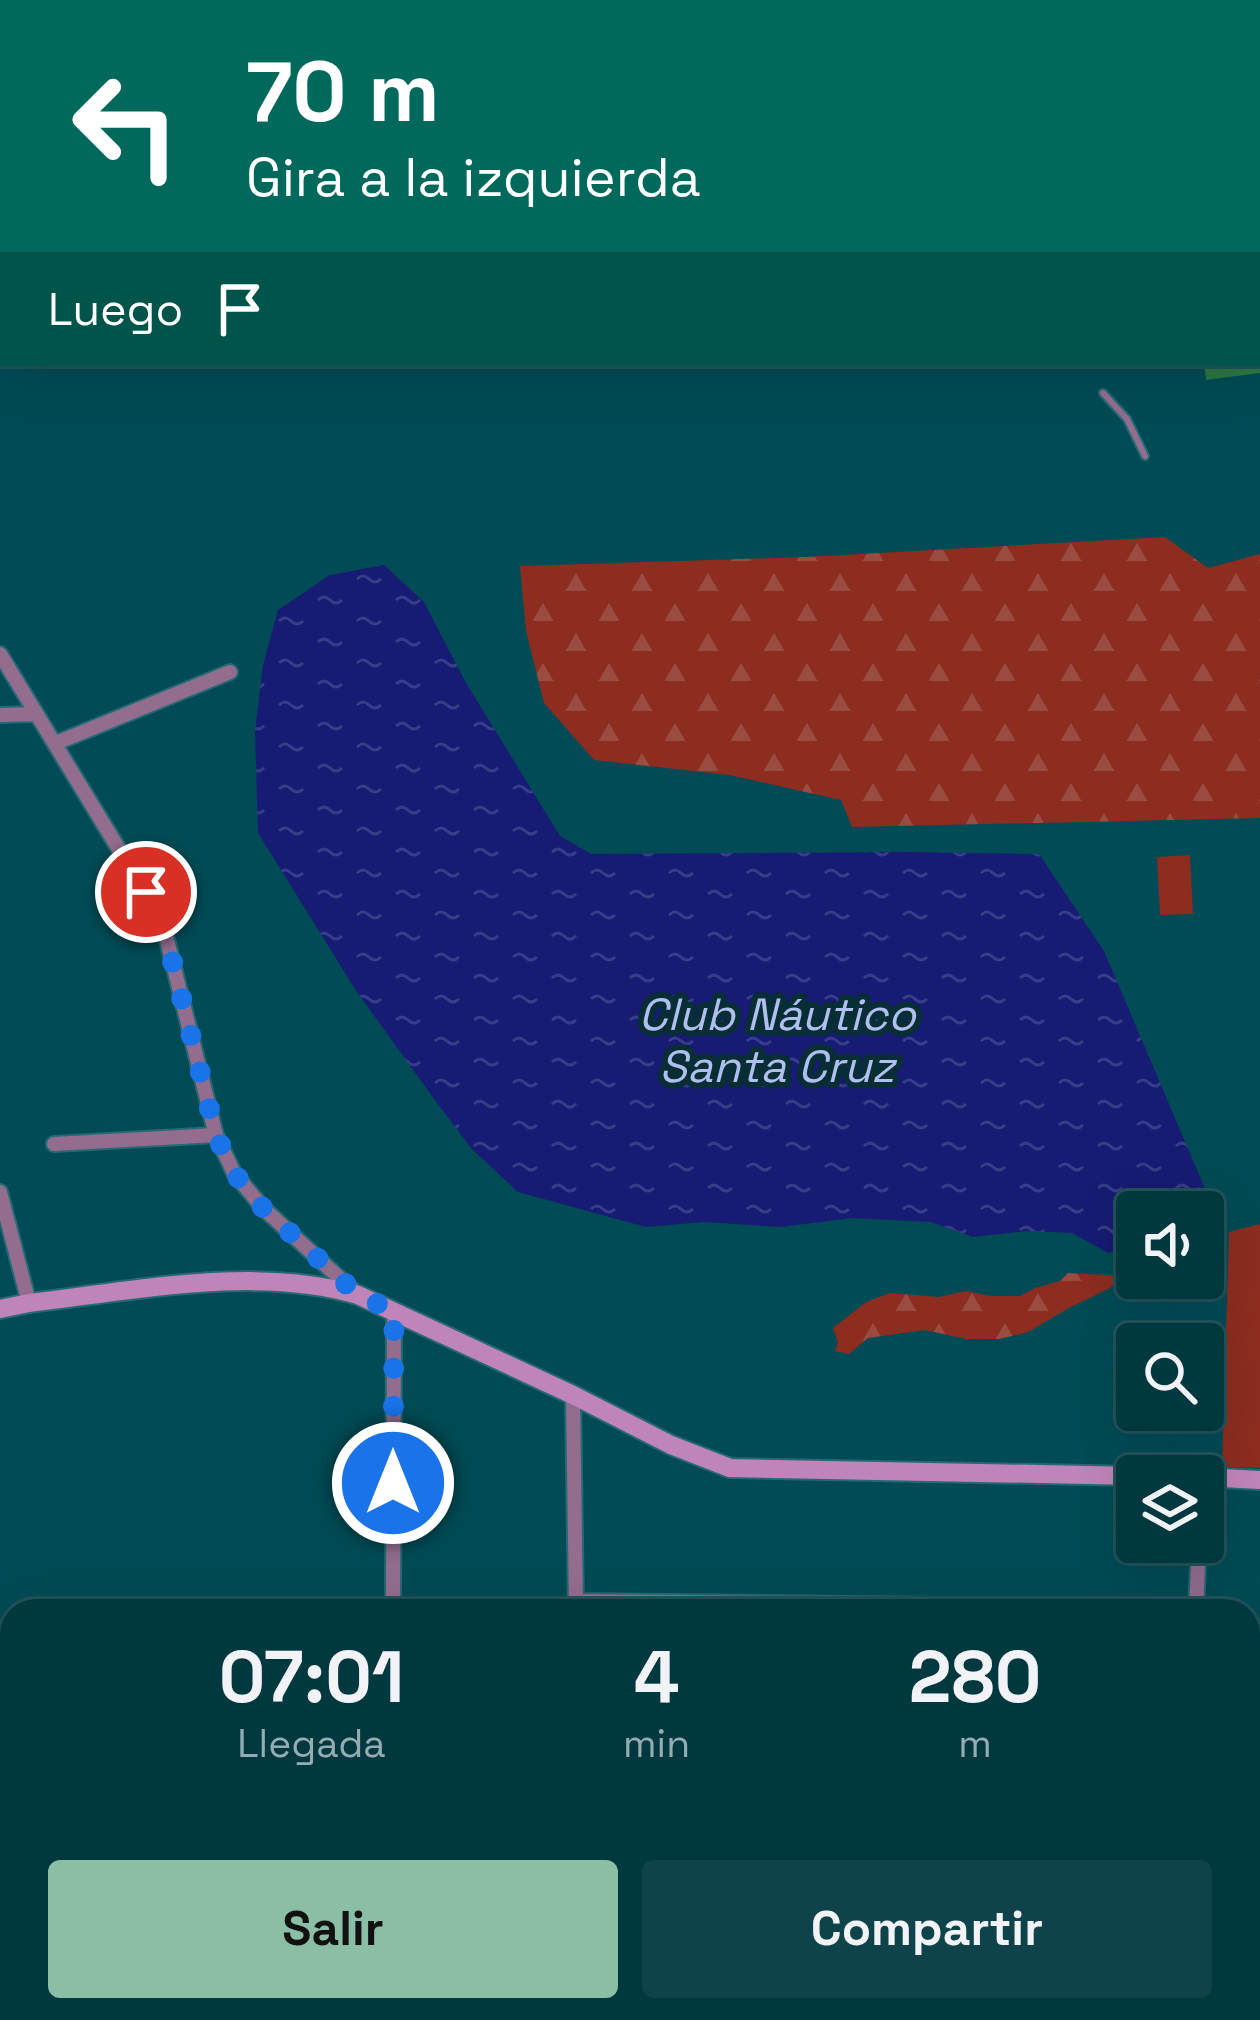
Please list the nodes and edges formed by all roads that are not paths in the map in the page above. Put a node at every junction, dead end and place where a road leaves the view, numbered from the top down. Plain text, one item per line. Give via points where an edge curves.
1 (1103, 393) dead end
2 (1145, 456) dead end
3 (0, 654) edge
4 (230, 672) dead end
5 (35, 714) junction
6 (0, 715) edge
7 (56, 743) junction
8 (216, 1135) junction
9 (54, 1144) dead end
10 (0, 1192) edge
11 (358, 1295) junction
12 (29, 1303) junction
13 (0, 1310) edge
14 (394, 1311) junction
15 (573, 1394) junction
16 (1116, 1476) edge
17 (1224, 1478) edge
18 (1260, 1480) edge
19 (1198, 1563) edge
20 (393, 1599) edge
21 (576, 1599) edge
22 (1196, 1599) edge

1 - 2 lane
3 - 5 street
4 - 7 street
5 - 6 street
5 - 7 street
7 - 8 street via 162,920
8 - 9 street
8 - 11 street via 263,1208
10 - 12 street
11 - 12 street via 324,1285 217,1282
11 - 14 street
12 - 13 street
14 - 15 street
14 - 20 street
15 - 16 street via 730,1468
15 - 21 street
17 - 18 street
19 - 22 street

